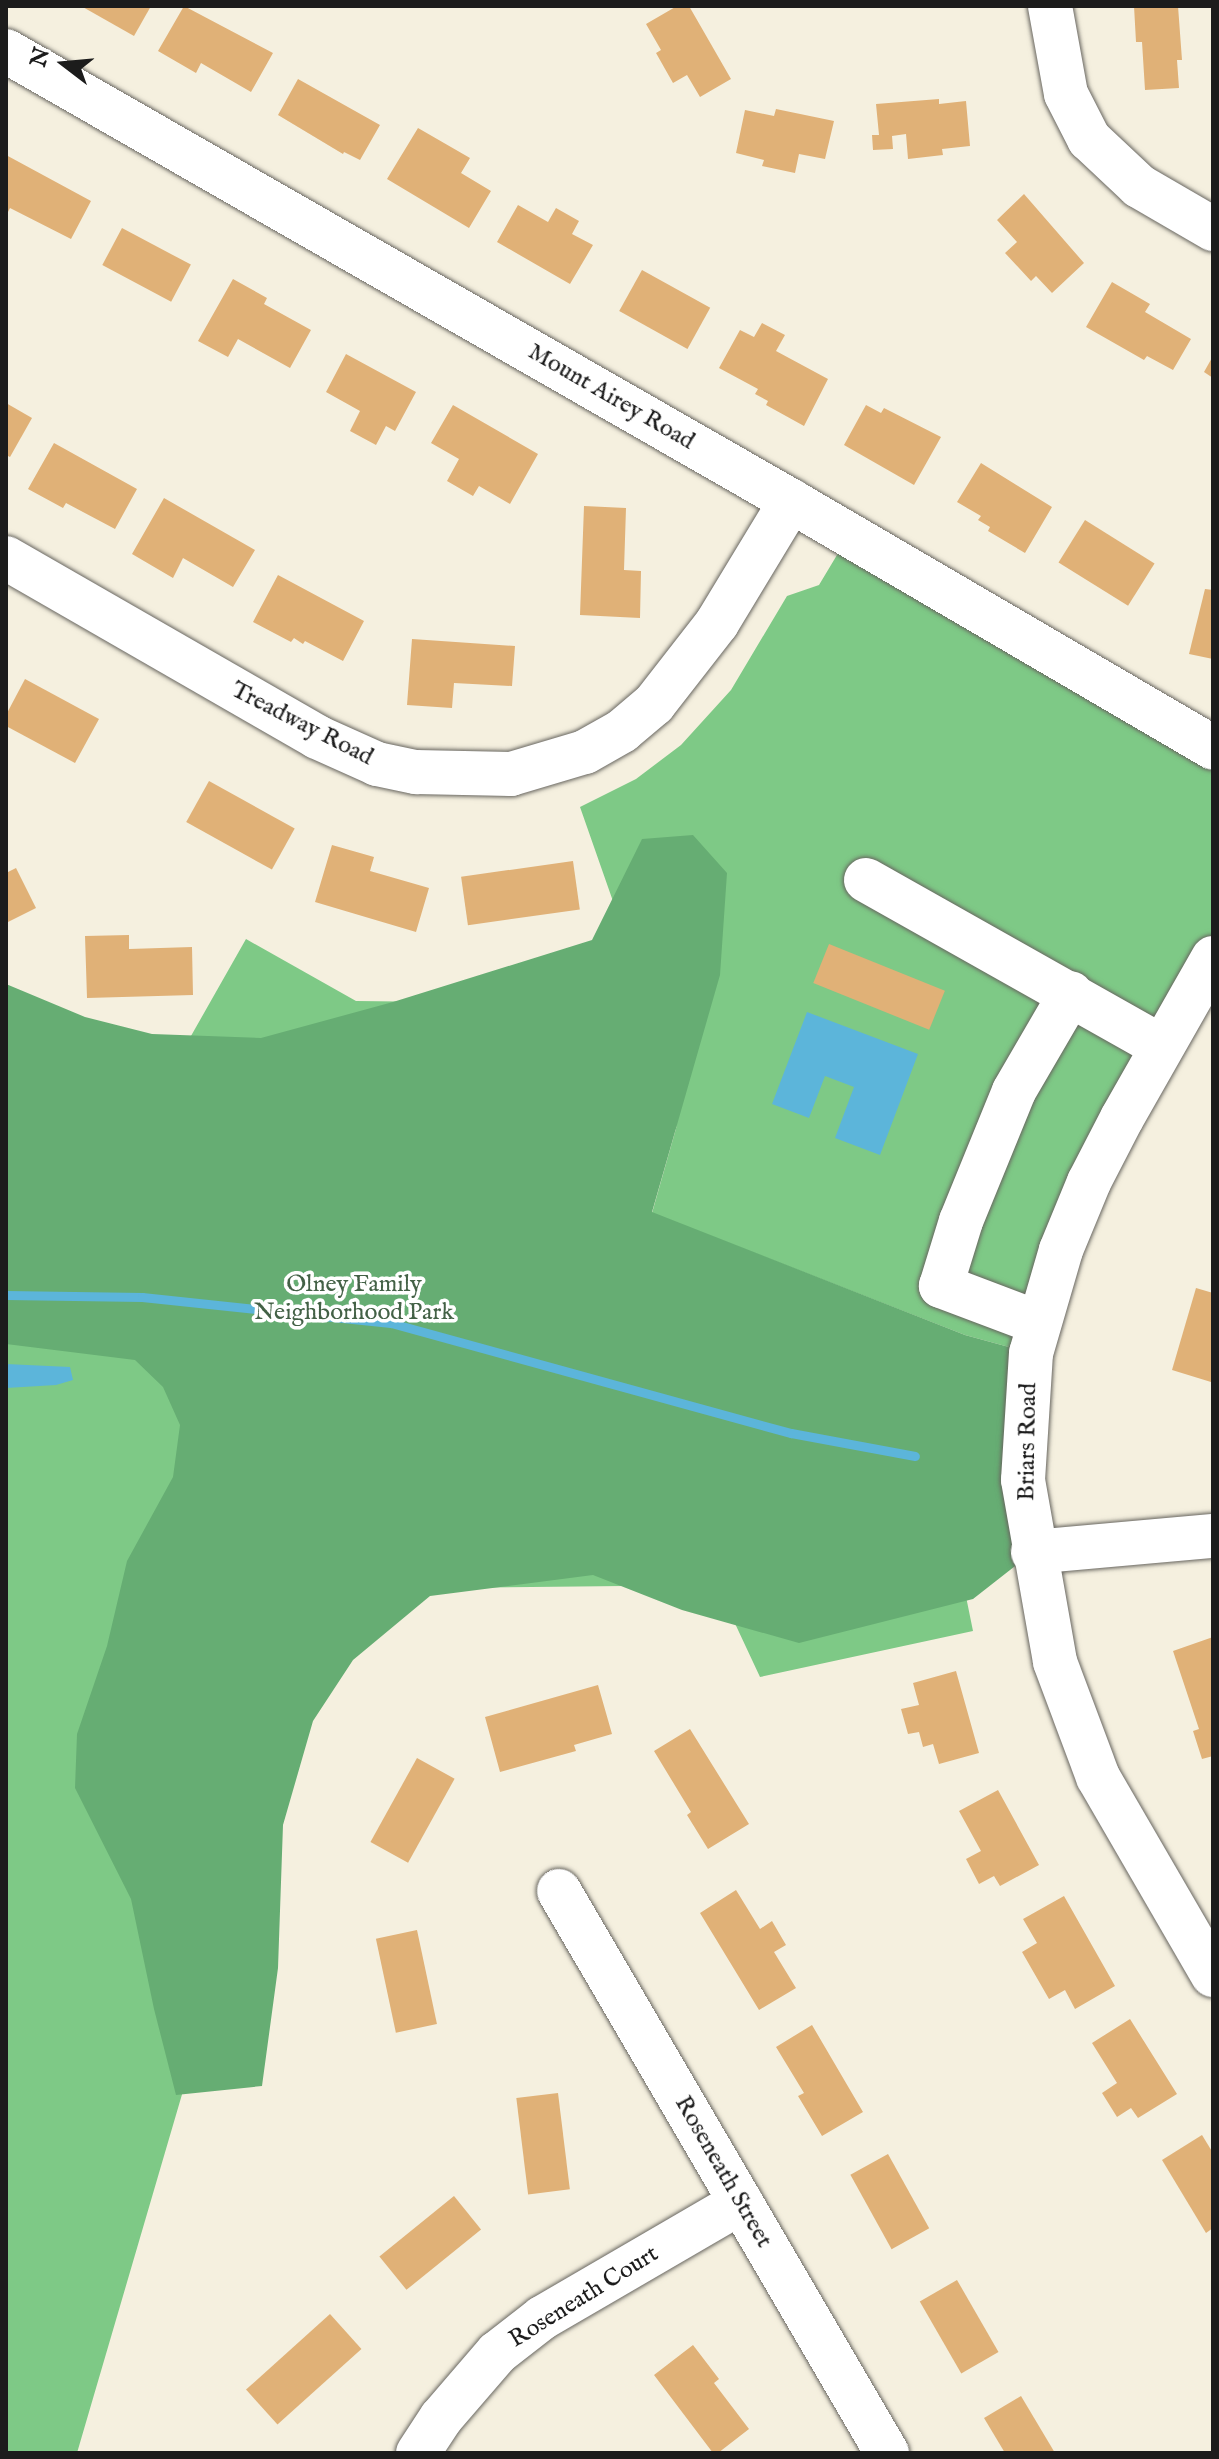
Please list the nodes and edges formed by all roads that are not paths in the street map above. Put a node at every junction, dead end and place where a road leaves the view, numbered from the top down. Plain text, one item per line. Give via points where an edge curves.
1 (1050, 6) edge
2 (6, 51) edge
3 (1213, 229) edge
4 (791, 501) junction
5 (6, 558) edge
6 (1213, 748) edge
7 (866, 880) dead end
8 (1213, 958) edge
9 (1071, 993) junction
10 (1161, 1046) junction
11 (1039, 1323) junction
12 (1213, 1536) edge
13 (1033, 1552) junction
14 (559, 1891) dead end
15 (1213, 1975) edge
16 (741, 2202) junction
17 (418, 2453) edge
18 (887, 2453) edge

1 - 3 street via 1066,94 1089,139 1139,186
2 - 4 street, Mount Airey Road
4 - 5 street, Treadway Road via 717,623 654,704 585,752 511,774 430,773 377,764 317,737
4 - 6 street, Mount Airey Road
7 - 9 street
8 - 10 street, Briars Road
9 - 10 street
9 - 11 street via 1014,1091 961,1221 941,1286
10 - 11 street, Briars Road via 1089,1182
11 - 13 street, Briars Road via 1025,1408 1023,1480
12 - 13 street
13 - 15 street, Briars Road via 1055,1662 1098,1777
14 - 16 street, Roseneath Street
16 - 17 street, Roseneath Court via 542,2318 497,2353
16 - 18 street, Roseneath Street

